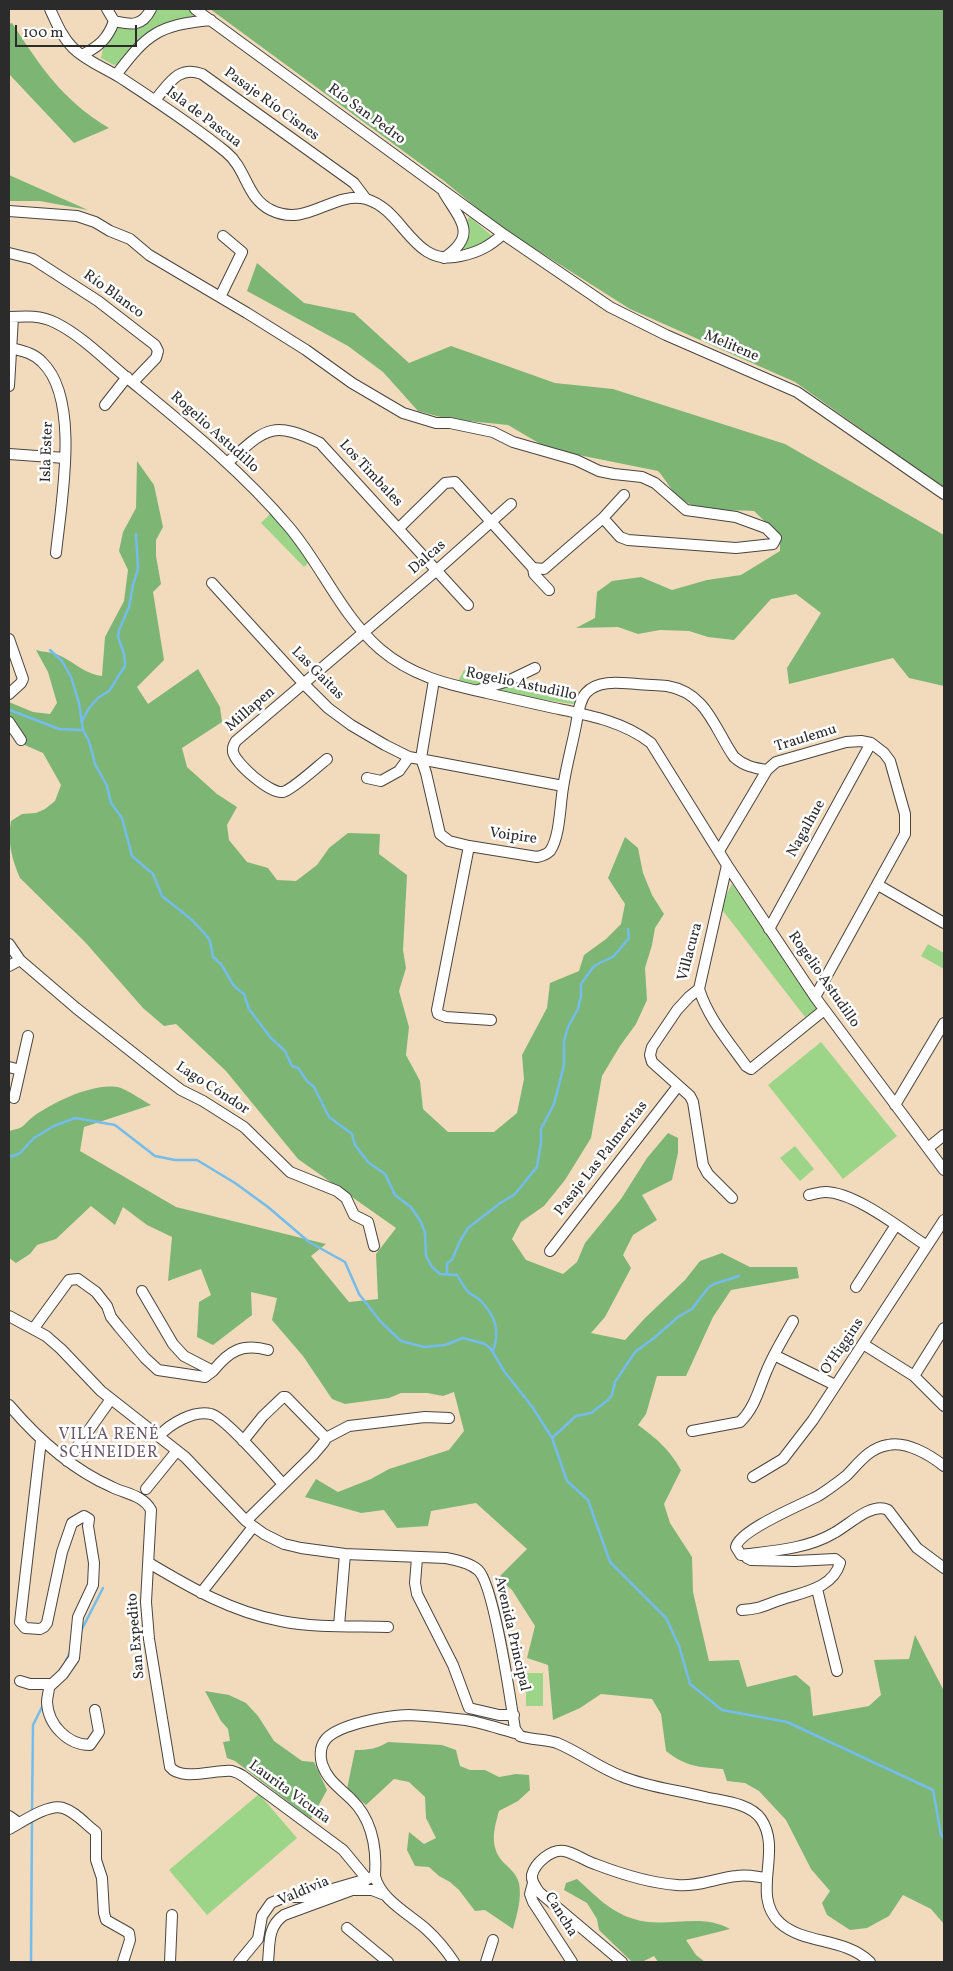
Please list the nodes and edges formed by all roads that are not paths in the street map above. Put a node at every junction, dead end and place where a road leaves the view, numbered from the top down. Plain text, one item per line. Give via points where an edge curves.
1 (50, 9) edge
2 (107, 9) edge
3 (151, 9) edge
4 (195, 9) edge
5 (210, 20) junction
6 (114, 21) junction
7 (82, 55) junction
8 (116, 75) junction
9 (155, 100) junction
10 (442, 189) junction
11 (366, 199) junction
12 (9, 211) edge
13 (503, 234) junction
14 (223, 236) dead end
15 (9, 253) edge
16 (444, 258) junction
17 (220, 297) junction
18 (11, 317) edge
19 (11, 348) junction
20 (130, 380) junction
21 (9, 386) edge
22 (105, 405) dead end
23 (9, 454) edge
24 (64, 458) junction
25 (227, 463) junction
26 (944, 494) edge
27 (624, 495) dead end
28 (511, 504) dead end
29 (603, 518) junction
30 (492, 521) junction
31 (399, 528) junction
32 (56, 553) dead end
33 (533, 568) junction
34 (437, 570) junction
35 (212, 583) dead end
36 (550, 590) dead end
37 (468, 605) dead end
38 (363, 632) junction
39 (9, 639) edge
40 (535, 668) dead end
41 (434, 680) junction
42 (304, 684) junction
43 (477, 691) junction
44 (9, 694) edge
45 (579, 712) junction
46 (9, 722) edge
47 (21, 740) dead end
48 (871, 743) junction
49 (409, 757) junction
50 (421, 758) junction
51 (327, 759) dead end
52 (767, 770) junction
53 (367, 778) dead end
54 (563, 786) junction
55 (469, 846) junction
56 (719, 851) junction
57 (727, 865) junction
58 (878, 886) junction
59 (944, 923) edge
60 (769, 928) junction
61 (9, 944) edge
62 (20, 960) junction
63 (9, 966) edge
64 (700, 989) junction
65 (815, 997) junction
66 (824, 1010) junction
67 (491, 1020) dead end
68 (944, 1023) edge
69 (28, 1036) dead end
70 (9, 1067) edge
71 (20, 1070) junction
72 (678, 1086) junction
73 (14, 1098) dead end
74 (895, 1105) junction
75 (944, 1135) edge
76 (928, 1148) junction
77 (944, 1170) edge
78 (809, 1195) dead end
79 (732, 1198) dead end
80 (944, 1220) edge
81 (896, 1225) junction
82 (374, 1246) dead end
83 (926, 1246) junction
84 (550, 1251) dead end
85 (856, 1287) dead end
86 (142, 1291) dead end
87 (9, 1316) edge
88 (793, 1321) dead end
89 (34, 1328) junction
90 (944, 1328) edge
91 (863, 1344) junction
92 (268, 1350) dead end
93 (774, 1355) junction
94 (213, 1371) junction
95 (914, 1376) junction
96 (835, 1385) junction
97 (111, 1399) junction
98 (9, 1405) edge
99 (944, 1406) edge
100 (449, 1418) dead end
101 (692, 1431) dead end
102 (159, 1436) junction
103 (326, 1438) junction
104 (41, 1440) junction
105 (243, 1441) junction
106 (176, 1452) junction
107 (66, 1461) junction
108 (944, 1466) edge
109 (753, 1477) dead end
110 (283, 1484) junction
111 (142, 1493) junction
112 (249, 1524) junction
113 (345, 1554) junction
114 (742, 1555) junction
115 (417, 1558) junction
116 (149, 1563) junction
117 (944, 1568) edge
118 (817, 1589) junction
119 (200, 1593) junction
120 (742, 1610) dead end
121 (339, 1626) junction
122 (388, 1627) dead end
123 (836, 1671) dead end
124 (20, 1681) dead end
125 (52, 1684) junction
126 (95, 1710) dead end
127 (514, 1715) junction
128 (518, 1734) junction
129 (177, 1772) joint
130 (9, 1816) edge
131 (20, 1823) junction
132 (9, 1829) edge
133 (371, 1877) junction
134 (767, 1878) junction
135 (533, 1883) junction
136 (358, 1888) junction
137 (385, 1895) junction
138 (172, 1916) dead end
139 (347, 1928) dead end
140 (493, 1940) dead end
141 (122, 1962) edge
142 (170, 1962) edge
143 (239, 1962) edge
144 (268, 1962) edge
145 (388, 1962) edge
146 (454, 1962) edge
147 (486, 1962) edge
148 (572, 1962) edge
149 (622, 1962) edge
150 (870, 1962) edge

1 - 7 street, Isla de Pascua via 68,41
2 - 6 street
3 - 6 street via 136,24
4 - 5 street, Río San Pedro
5 - 8 street via 159,30 135,49
5 - 10 street, Río San Pedro
6 - 7 street via 104,41
7 - 8 street, Isla de Pascua
8 - 9 street, Isla de Pascua
9 - 11 street, Isla de Pascua via 227,152 240,168 254,197 271,210 284,215 299,215 346,199
9 - 11 street, Pasaje Río Cisnes via 182,72 202,74 354,183
10 - 13 street, Río San Pedro
10 - 16 street via 464,228 460,245
11 - 16 street via 382,208 425,251
12 - 17 street via 77,216 95,222 130,239
13 - 16 street via 479,252
13 - 26 street, Melitene via 610,307 797,392
14 - 17 street via 242,252
15 - 20 street, Río Blanco via 26,256 41,264 98,301 155,345 158,351 156,358
17 - 29 street via 402,413 436,423 493,432 599,470 642,477 655,483 686,510 736,517 766,528 776,538 773,544 736,548 628,540 620,537
18 - 19 street
18 - 20 street, Rogelio Astudillo via 40,318 56,323
19 - 21 street
19 - 24 street, Isla Ester via 42,362 52,376 64,410
20 - 22 street
20 - 25 street, Rogelio Astudillo
23 - 24 street
24 - 32 street, Isla Ester
25 - 31 street, Los Timbales via 267,431 278,429 309,438 320,443 335,458
25 - 38 street, Rogelio Astudillo via 288,526
27 - 29 street
28 - 30 street, Dalcas
29 - 33 street via 544,569
30 - 31 street via 459,484 451,481 445,483
30 - 33 street
30 - 34 street, Dalcas
31 - 34 street, Los Timbales
33 - 36 street via 534,574
34 - 37 street, Los Timbales
34 - 38 street, Dalcas
35 - 42 street, Las Gaitas
38 - 41 street, Rogelio Astudillo via 400,664
38 - 42 street, Millapen
39 - 44 street via 23,679
40 - 43 street
41 - 43 street, Rogelio Astudillo
41 - 50 street
42 - 49 street, Las Gaitas via 351,725
42 - 51 street, Millapen via 236,741 233,752 253,776 274,791 281,792
43 - 45 street, Rogelio Astudillo
45 - 52 street, Traulemu via 587,692 596,686 613,683 667,686 681,690 702,703 734,757 751,768
45 - 54 street, Voipire
45 - 56 street, Rogelio Astudillo via 622,726 651,743
46 - 47 street
48 - 52 street, Traulemu via 846,742 776,762
48 - 58 street via 890,761 906,826
48 - 60 street, Nagalhue
49 - 50 street, Las Gaitas
49 - 53 street via 398,771 380,781
50 - 54 street, Las Gaitas
50 - 55 street via 440,834 449,841
52 - 56 street
54 - 55 street, Voipire via 556,832 547,853 537,857
55 - 67 street, Voipire via 437,1007 438,1014 446,1017
56 - 57 street, Rogelio Astudillo
57 - 60 street, Rogelio Astudillo
57 - 64 street, Villacura
58 - 59 street
58 - 65 street
60 - 65 street, Rogelio Astudillo
61 - 62 street, Lago Cóndor
62 - 63 street
62 - 82 street, Lago Cóndor via 181,1090 244,1127 290,1172 337,1191 346,1198 354,1215 368,1222
64 - 66 street via 710,1014 751,1069
64 - 72 street, Villacura via 678,1010 652,1047 650,1055 652,1062
65 - 66 street, Rogelio Astudillo
66 - 74 street, Rogelio Astudillo
68 - 74 street
69 - 71 street
70 - 71 street
71 - 73 street
72 - 79 street via 693,1102 703,1165
72 - 84 street, Pasaje Las Palmeritas
74 - 76 street, Rogelio Astudillo
75 - 76 street
76 - 77 street, Rogelio Astudillo
78 - 81 street via 824,1192 843,1196
80 - 83 street, O'Higgins
81 - 83 street
81 - 85 street
83 - 91 street, O'Higgins
86 - 94 street via 173,1344 184,1356
87 - 89 street, Avenida Principal
88 - 93 street
89 - 94 street via 69,1280 78,1278 96,1292 111,1317 144,1358 158,1370 205,1377
89 - 97 street, Avenida Principal via 61,1349
90 - 95 street
91 - 95 street
91 - 96 street, O'Higgins
92 - 94 street via 240,1348 223,1358
93 - 96 street
93 - 101 street via 754,1402 740,1422
95 - 99 street
96 - 109 street, O'Higgins via 788,1454
97 - 102 street, Avenida Principal
97 - 107 street
98 - 104 street
100 - 103 street via 425,1417 349,1426
102 - 105 street via 177,1422 209,1414 217,1417
102 - 106 street, Avenida Principal
103 - 105 street via 283,1397
103 - 110 street
104 - 107 street
104 - 125 street via 23,1582 20,1622 25,1628 40,1629 49,1618 58,1569 72,1523 84,1516 89,1519 94,1563 93,1585 78,1617 74,1658 64,1674
105 - 110 street
106 - 111 street
106 - 112 street, Avenida Principal
107 - 111 street via 97,1480
108 - 114 street via 922,1452 902,1445 881,1446 826,1491 744,1535 736,1547
110 - 112 street
111 - 116 street, San Expedito via 151,1510
112 - 113 street, Avenida Principal via 284,1544
112 - 119 street
113 - 115 street, Avenida Principal
113 - 121 street
114 - 117 street via 813,1543 874,1508 882,1507 888,1510 917,1548
114 - 118 street via 752,1560 838,1560 839,1566
115 - 127 street via 417,1594 453,1665 469,1708 500,1716
115 - 127 street, Avenida Principal via 459,1561 472,1566 483,1576
116 - 119 street
116 - 129 street, San Expedito via 146,1602 149,1639 170,1767
118 - 120 street via 758,1609
118 - 123 street
119 - 121 street via 223,1604 283,1622
121 - 122 street
124 - 125 street
125 - 126 street via 47,1704 54,1725 73,1743 90,1745 94,1740 99,1732
127 - 128 street, Avenida Principal
128 - 133 street via 467,1720 408,1715 344,1728 327,1738 321,1752 331,1782 363,1812 370,1829 374,1849
128 - 134 street via 556,1743 636,1782 734,1804 754,1812 761,1819 769,1841
129 - 133 street, Laurita Vicuña via 234,1771 343,1850
130 - 131 street
131 - 132 street
131 - 141 street via 50,1808 63,1808 96,1832 96,1860 102,1878 106,1920 129,1933 130,1940
133 - 136 street
133 - 137 street
133 - 143 street via 305,1897 285,1897 271,1903 262,1916 258,1939
134 - 135 street via 745,1875 696,1885 654,1883 562,1851 542,1859 532,1876
134 - 150 street via 768,1903 780,1923 793,1932 845,1947
135 - 148 street, Cancha via 532,1902
135 - 149 street via 549,1902
136 - 137 street
136 - 144 street, Valdivia via 277,1920 269,1940
137 - 146 street via 426,1930
138 - 142 street
139 - 145 street
140 - 147 street

